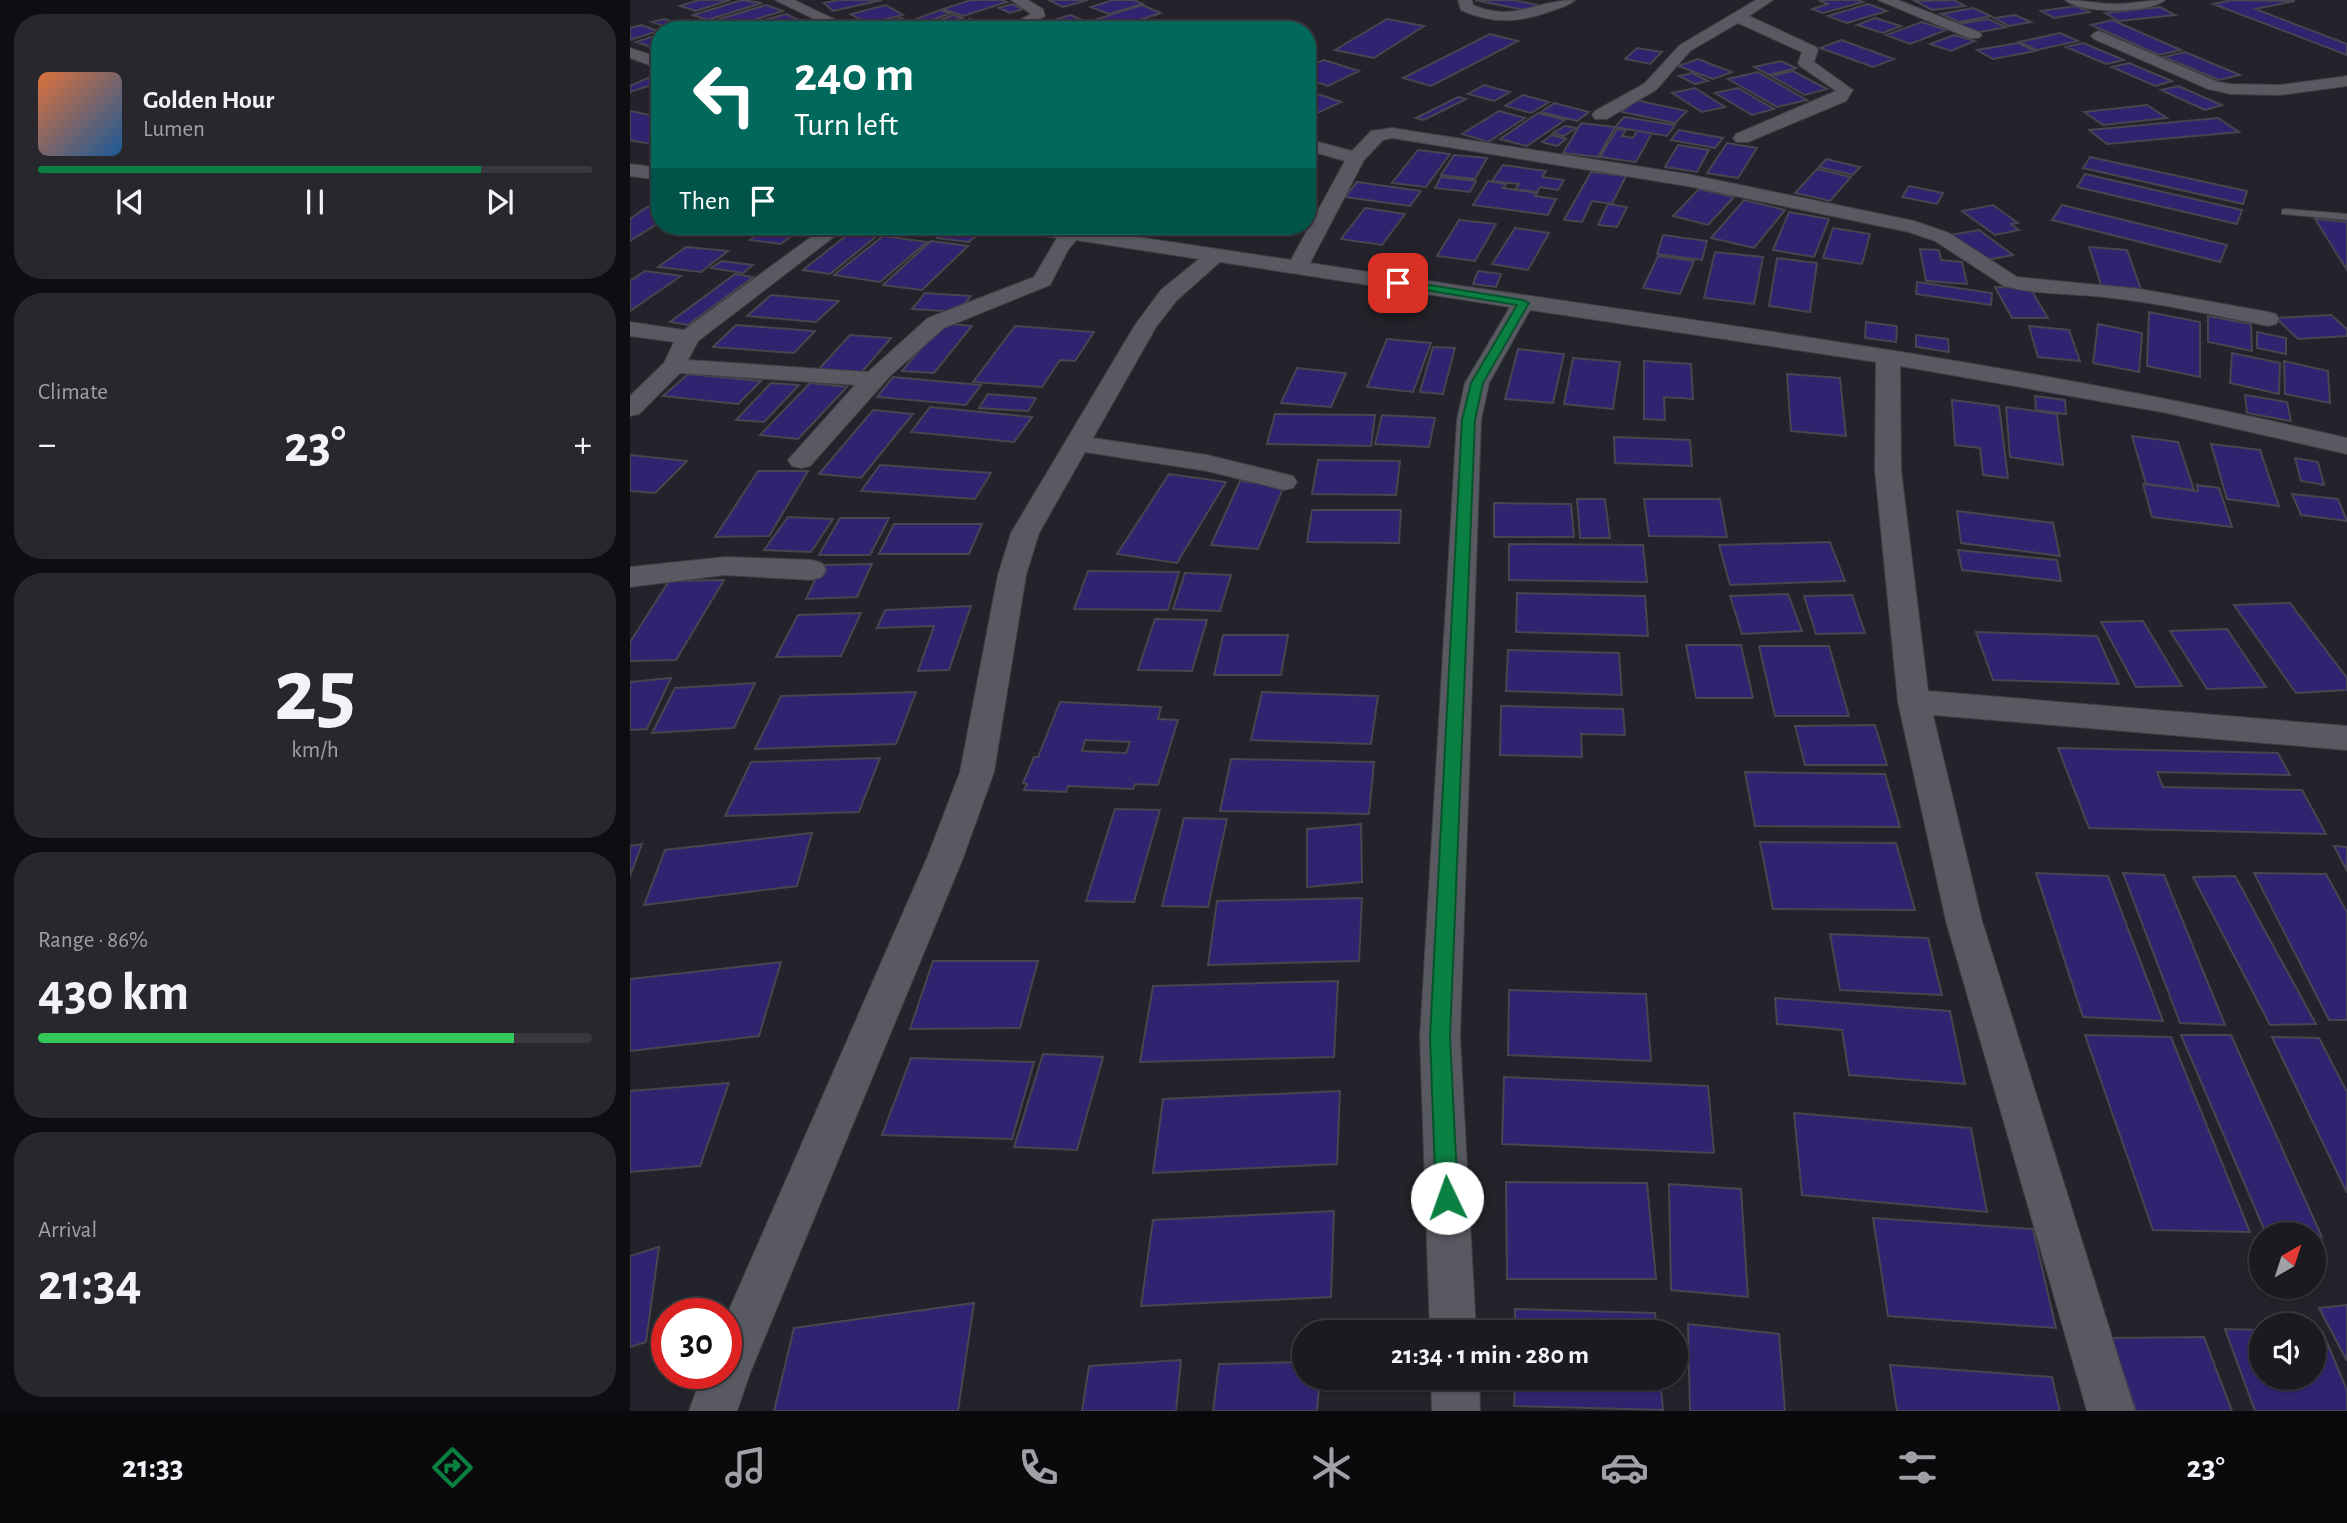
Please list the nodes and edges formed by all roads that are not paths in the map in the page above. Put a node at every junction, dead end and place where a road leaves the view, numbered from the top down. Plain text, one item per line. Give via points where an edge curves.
1 (782, 0) edge
2 (1018, 0) edge
3 (1465, 0) edge
4 (1569, 0) edge
5 (1766, 0) edge
6 (1885, 0) edge
7 (2072, 0) edge
8 (2158, 0) edge
9 (1736, 16) junction
10 (830, 21) edge
11 (1027, 21) edge
12 (1974, 35) dead end
13 (2099, 36) dead end
14 (630, 53) edge
15 (651, 61) edge
16 (2347, 81) edge
17 (1601, 115) dead end
18 (1742, 138) dead end
19 (1316, 147) edge
20 (1356, 158) junction
21 (2285, 212) dead end
22 (2347, 217) edge
23 (1316, 233) edge
24 (826, 235) edge
25 (1069, 235) edge
26 (1085, 235) edge
27 (1315, 235) edge
28 (1217, 254) junction
29 (1298, 267) junction
30 (1523, 303) junction
31 (2268, 319) dead end
32 (630, 330) edge
33 (688, 337) junction
34 (1888, 357) junction
35 (674, 366) junction
36 (873, 379) junction
37 (630, 409) edge
38 (1077, 443) junction
39 (2347, 446) edge
40 (801, 460) dead end
41 (1284, 482) dead end
42 (812, 570) dead end
43 (630, 577) edge
44 (1914, 702) junction
45 (2347, 738) edge
46 (1452, 1320) edge
47 (742, 1335) edge
48 (721, 1389) edge
49 (1455, 1390) edge
50 (713, 1411) edge
51 (1456, 1411) edge
52 (2110, 1411) edge

1 - 10 street
2 - 11 street via 1038,12
3 - 4 street via 1466,7 1480,15 1501,19 1521,18
5 - 9 street
6 - 12 street
7 - 8 street via 2115,8
9 - 17 street via 1685,48 1650,88
9 - 18 street via 1810,50 1806,63 1844,90 1840,97
13 - 16 street via 2230,90 2258,92
14 - 15 street
19 - 20 street
20 - 23 street
20 - 31 street via 1377,135 1392,133 1687,180 1914,227 1942,237 2003,278 2023,285 2101,290
21 - 22 lane
24 - 33 street
25 - 36 street via 1043,281 936,323
26 - 28 street
27 - 29 street
28 - 29 street
28 - 38 street via 1169,295 1146,325
29 - 30 street
30 - 34 street
30 - 46 street via 1477,383 1469,420 1440,1037
32 - 33 street
33 - 35 street
34 - 39 street via 2231,418
34 - 44 street via 1888,470
35 - 36 street
35 - 37 street
36 - 40 street
38 - 41 street via 1191,459
38 - 47 street via 1025,533 1012,575 977,772 945,858
42 - 43 street via 725,566
44 - 45 street
44 - 52 street via 1965,921
48 - 50 street
49 - 51 street

